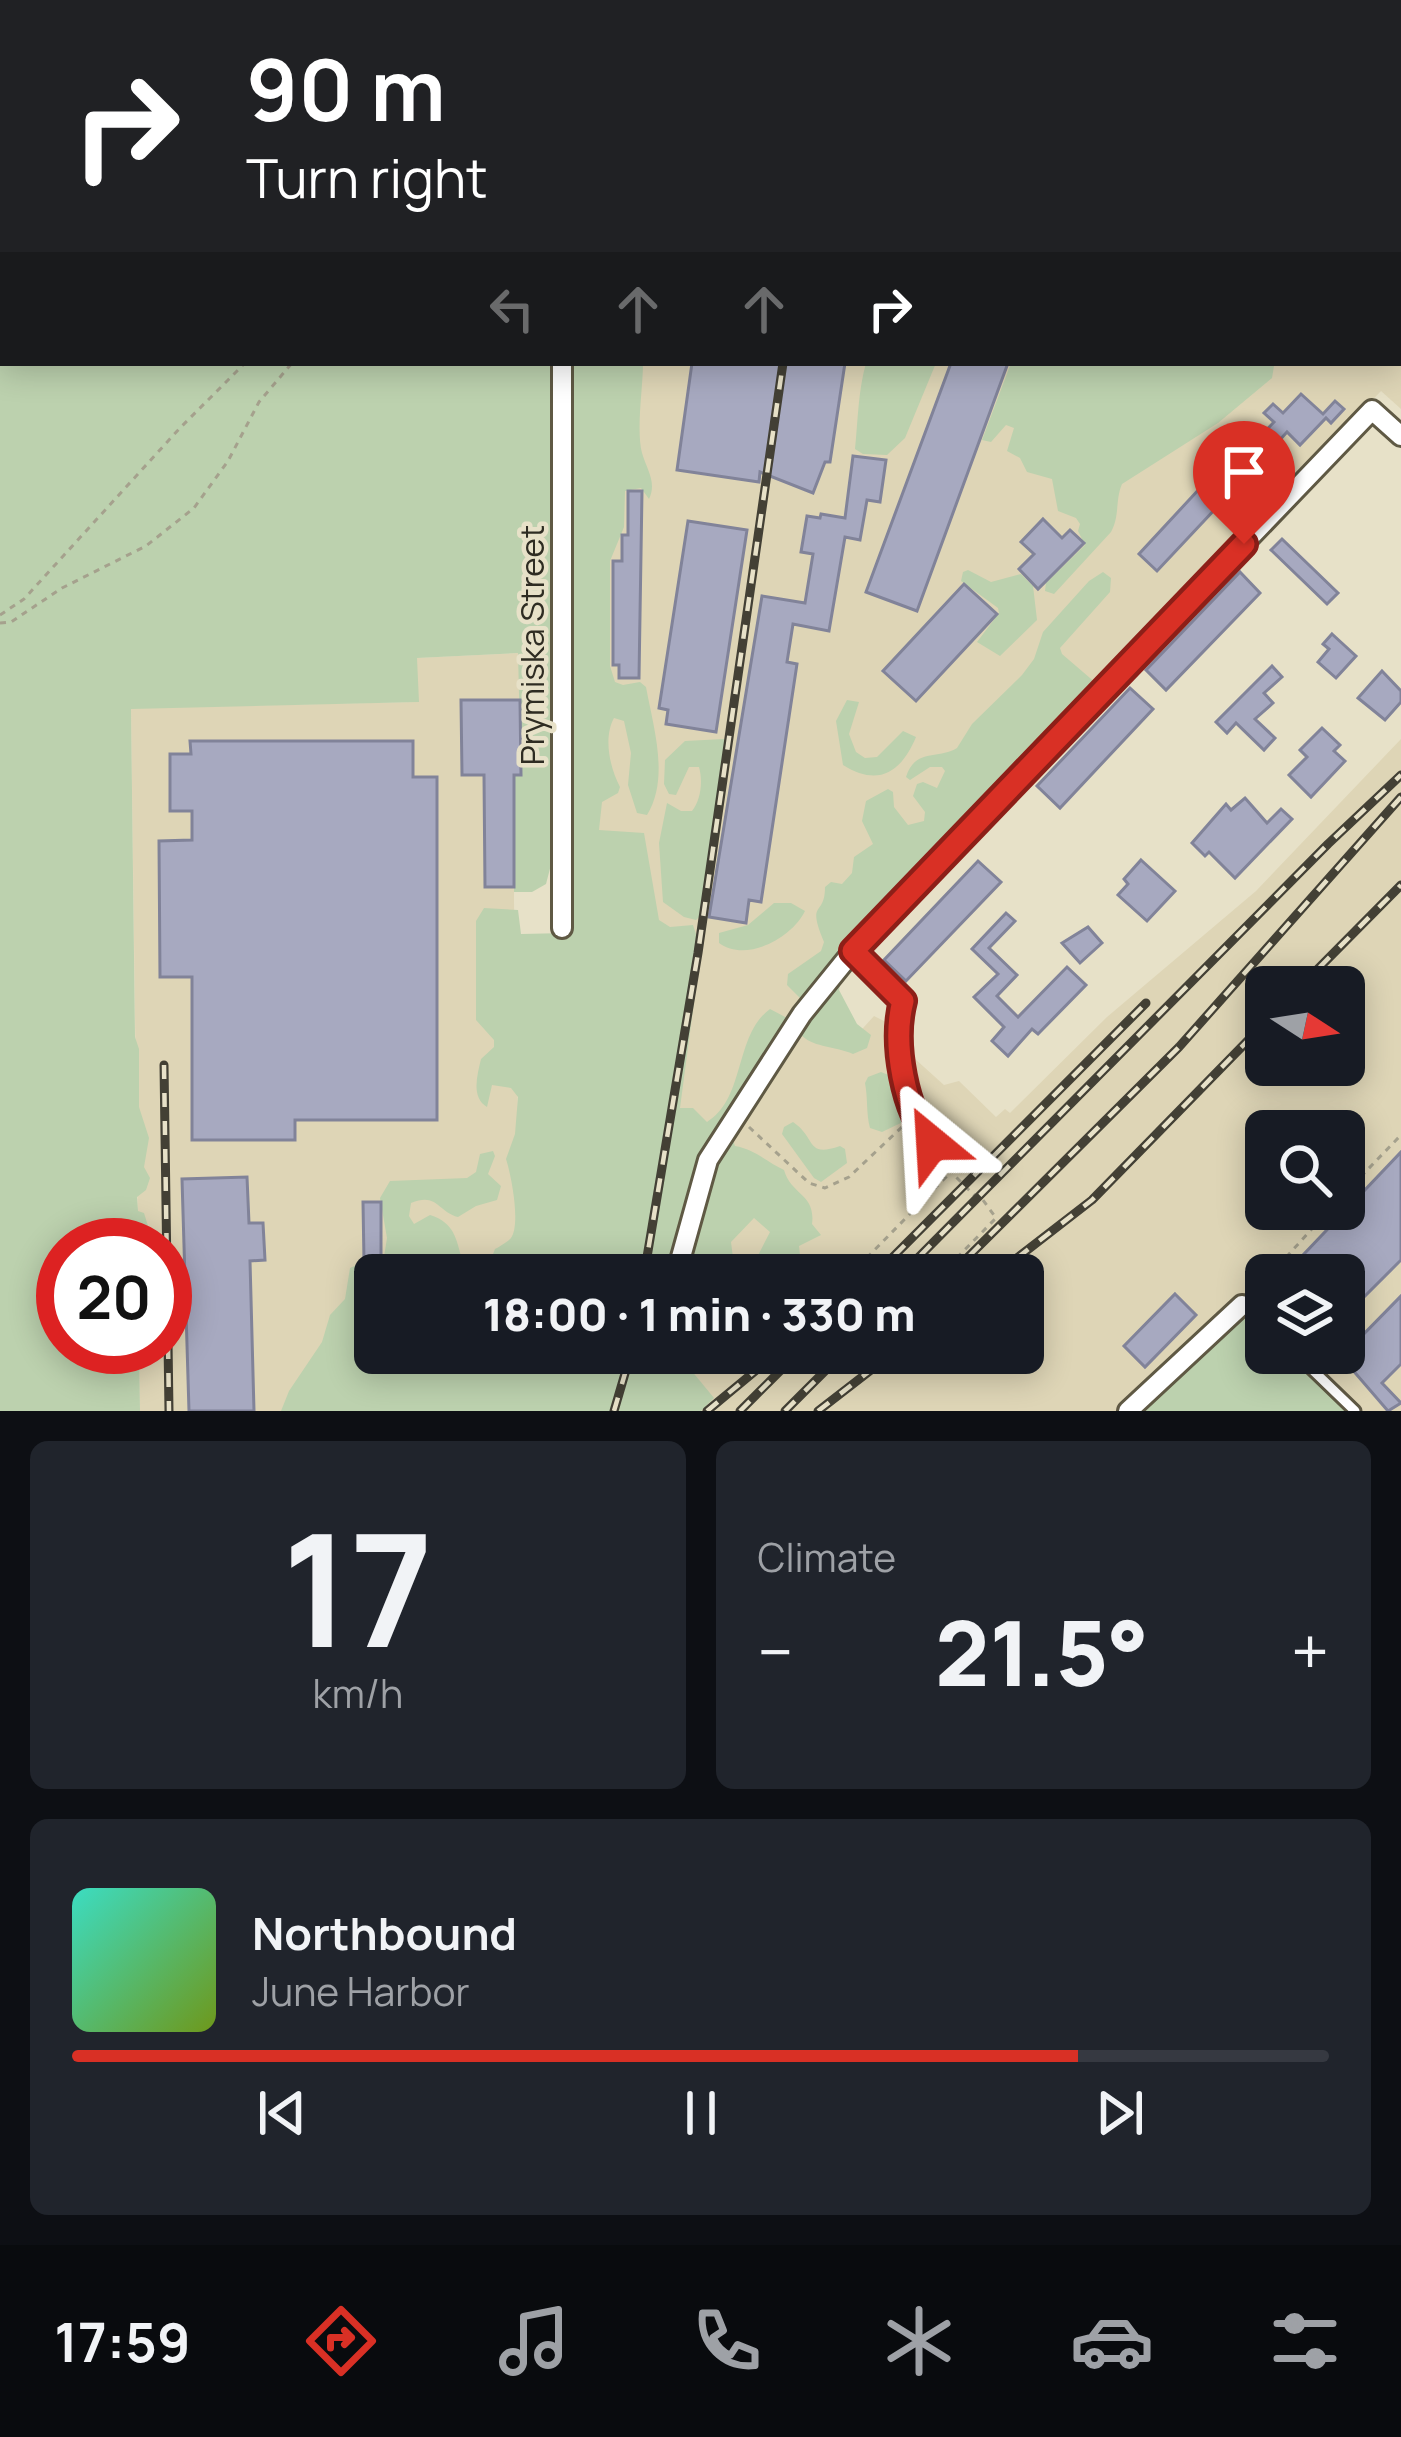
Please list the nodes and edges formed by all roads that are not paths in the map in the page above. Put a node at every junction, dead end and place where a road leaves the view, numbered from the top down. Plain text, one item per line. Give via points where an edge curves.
1 (562, 366) edge
2 (1401, 436) edge
3 (562, 928) dead end
4 (853, 951) junction
5 (950, 1166) road end
6 (681, 1254) edge
7 (1243, 1304) edge
8 (1316, 1374) edge
9 (1128, 1411) edge
10 (1355, 1411) edge

1 - 3 street, Prymiska Street
2 - 4 street via 1372,410
4 - 5 lane via 903,1001 898,1019 913,1116
4 - 6 street via 802,1014 701,1174
7 - 9 street
8 - 10 lane

